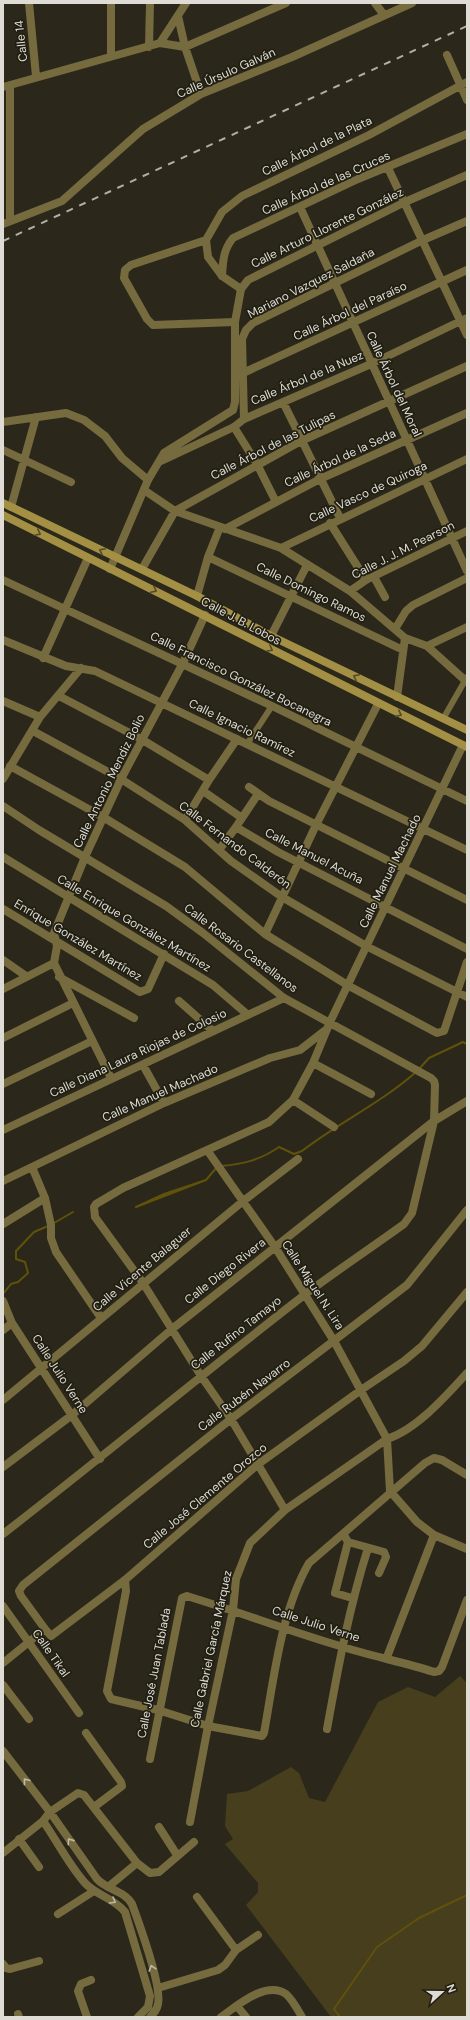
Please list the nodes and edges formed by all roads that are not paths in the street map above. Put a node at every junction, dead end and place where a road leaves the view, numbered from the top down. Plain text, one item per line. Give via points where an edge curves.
1 (29, 3) edge
2 (111, 3) edge
3 (150, 3) edge
4 (186, 3) edge
5 (286, 3) edge
6 (375, 3) edge
7 (412, 3) edge
8 (178, 16) junction
9 (384, 16) junction
10 (160, 43) junction
11 (149, 47) junction
12 (185, 47) junction
13 (111, 55) junction
14 (447, 55) dead end
15 (36, 76) junction
16 (464, 84) edge
17 (6, 86) edge
18 (201, 94) junction
19 (467, 100) edge
20 (467, 134) edge
21 (388, 168) junction
22 (467, 175) edge
23 (405, 202) junction
24 (300, 207) junction
25 (467, 221) edge
26 (6, 223) edge
27 (206, 240) junction
28 (423, 240) junction
29 (317, 246) junction
30 (467, 270) edge
31 (222, 276) junction
32 (442, 281) junction
33 (335, 284) junction
34 (241, 289) junction
35 (464, 319) edge
36 (235, 322) junction
37 (353, 323) junction
38 (467, 335) edge
39 (371, 364) junction
40 (467, 366) edge
41 (243, 373) junction
42 (283, 402) junction
43 (389, 402) junction
44 (467, 413) edge
45 (36, 417) junction
46 (244, 419) junction
47 (3, 422) edge
48 (234, 427) junction
49 (406, 440) junction
50 (301, 441) junction
51 (3, 450) edge
52 (467, 459) edge
53 (24, 460) junction
54 (159, 462) junction
55 (257, 464) junction
56 (320, 479) junction
57 (148, 480) junction
58 (424, 480) junction
59 (71, 482) dead end
60 (144, 490) junction
61 (276, 502) junction
62 (3, 503) edge
63 (11, 507) junction
64 (175, 510) junction
65 (3, 515) edge
66 (340, 518) junction
67 (330, 523) junction
68 (223, 528) junction
69 (467, 531) edge
70 (451, 538) junction
71 (280, 548) junction
72 (208, 556) junction
73 (115, 557) junction
74 (88, 558) junction
75 (307, 565) junction
76 (110, 569) junction
77 (142, 569) junction
78 (467, 571) edge
79 (374, 576) junction
80 (467, 578) edge
81 (3, 580) edge
82 (366, 580) junction
83 (350, 591) junction
84 (197, 596) junction
85 (292, 596) junction
86 (385, 597) dead end
87 (65, 609) junction
88 (205, 615) junction
89 (467, 627) edge
90 (395, 629) junction
91 (271, 636) junction
92 (404, 638) junction
93 (3, 640) edge
94 (427, 646) junction
95 (403, 650) junction
96 (43, 658) junction
97 (183, 663) junction
98 (81, 668) junction
99 (466, 680) edge
100 (59, 696) junction
101 (397, 697) junction
102 (3, 701) edge
103 (162, 703) junction
104 (378, 704) junction
105 (272, 706) junction
106 (40, 717) junction
107 (443, 719) junction
108 (34, 730) junction
109 (467, 730) edge
110 (141, 739) junction
111 (237, 739) junction
112 (247, 744) junction
113 (465, 746) edge
114 (355, 747) junction
115 (10, 766) junction
116 (3, 779) edge
117 (121, 779) junction
118 (209, 780) junction
119 (249, 787) dead end
120 (335, 788) junction
121 (442, 790) junction
122 (203, 791) junction
123 (258, 794) junction
124 (467, 802) edge
125 (3, 806) edge
126 (103, 817) junction
127 (242, 818) junction
128 (185, 820) junction
129 (316, 825) junction
130 (236, 827) junction
131 (424, 829) junction
132 (219, 850) junction
133 (467, 850) edge
134 (3, 857) edge
135 (86, 857) junction
136 (298, 862) junction
137 (403, 869) junction
138 (282, 897) junction
139 (68, 898) junction
140 (467, 900) edge
141 (386, 907) junction
142 (3, 909) edge
143 (265, 934) junction
144 (55, 940) junction
145 (368, 947) junction
146 (467, 949) edge
147 (164, 954) junction
148 (3, 960) edge
149 (467, 962) edge
150 (54, 963) junction
151 (11, 966) junction
152 (3, 970) edge
153 (26, 976) junction
154 (59, 977) junction
155 (349, 986) junction
156 (3, 989) edge
157 (456, 991) junction
158 (467, 997) edge
159 (284, 998) junction
160 (179, 1001) dead end
161 (73, 1003) junction
162 (248, 1015) junction
163 (134, 1018) dead end
164 (329, 1025) junction
165 (213, 1031) junction
166 (3, 1038) edge
167 (92, 1041) junction
168 (313, 1063) junction
169 (143, 1065) junction
170 (111, 1078) junction
171 (3, 1084) edge
172 (371, 1094) dead end
173 (294, 1100) junction
174 (467, 1101) edge
175 (164, 1103) junction
176 (434, 1120) junction
177 (334, 1127) dead end
178 (3, 1130) edge
179 (207, 1150) junction
180 (298, 1158) dead end
181 (32, 1167) junction
182 (3, 1181) edge
183 (44, 1198) junction
184 (242, 1202) junction
185 (466, 1214) edge
186 (3, 1224) edge
187 (275, 1247) junction
188 (143, 1284) junction
189 (467, 1292) edge
190 (305, 1295) junction
191 (3, 1301) edge
192 (101, 1318) junction
193 (12, 1323) junction
194 (172, 1329) junction
195 (3, 1330) edge
196 (334, 1341) junction
197 (41, 1368) junction
198 (467, 1373) edge
199 (201, 1376) junction
200 (361, 1390) junction
201 (3, 1400) edge
202 (72, 1415) junction
203 (231, 1419) junction
204 (387, 1439) junction
205 (100, 1459) junction
206 (467, 1464) edge
207 (257, 1465) junction
208 (3, 1466) edge
209 (464, 1473) edge
210 (390, 1491) junction
211 (285, 1510) junction
212 (3, 1534) edge
213 (434, 1535) junction
214 (346, 1538) junction
215 (368, 1548) junction
216 (467, 1550) edge
217 (379, 1573) dead end
218 (125, 1580) junction
219 (187, 1596) joint
220 (352, 1598) junction
221 (467, 1600) edge
222 (3, 1606) edge
223 (233, 1610) junction
224 (459, 1625) junction
225 (284, 1627) junction
226 (467, 1628) edge
227 (45, 1629) junction
228 (30, 1643) junction
229 (341, 1647) junction
230 (388, 1658) junction
231 (3, 1663) edge
232 (3, 1685) edge
233 (158, 1710) junction
234 (79, 1713) dead end
235 (29, 1719) dead end
236 (208, 1726) junction
237 (327, 1729) dead end
238 (86, 1733) dead end
239 (3, 1751) edge
240 (150, 1759) dead end
241 (94, 1807) junction
242 (50, 1812) junction
243 (43, 1821) junction
244 (190, 1822) dead end
245 (159, 1827) dead end
246 (20, 1839) junction
247 (194, 1842) dead end
248 (3, 1853) edge
249 (177, 1855) junction
250 (80, 1856) junction
251 (71, 1862) junction
252 (137, 1863) junction
253 (39, 1867) dead end
254 (108, 1887) junction
255 (94, 1891) junction
256 (197, 1897) dead end
257 (58, 1914) dead end
258 (258, 1935) dead end
259 (144, 1942) junction
260 (135, 1945) junction
261 (236, 1950) junction
262 (39, 1960) dead end
263 (3, 1964) edge
264 (91, 1980) dead end
265 (158, 1988) junction
266 (237, 2006) junction
267 (158, 2014) edge
268 (87, 2017) edge
269 (138, 2017) edge
270 (150, 2017) edge
271 (221, 2017) edge
272 (246, 2017) edge
273 (302, 2017) edge

1 - 15 street, Calle 14
2 - 13 street
3 - 11 street
4 - 8 street
5 - 12 street
6 - 9 street
7 - 9 street, Calle Úrsulo Galván
8 - 10 street
8 - 12 street
9 - 18 street, Calle Úrsulo Galván
10 - 11 street
10 - 12 street
11 - 13 street
12 - 18 street
13 - 15 street
14 - 16 street
15 - 17 street
16 - 19 street
16 - 27 street, Calle Árbol de la Plata via 363,138 242,196 222,212
17 - 26 street
18 - 26 street, Calle Úrsulo Galván via 143,129 62,201
20 - 21 street, Calle Árbol de las Cruces
21 - 23 street
21 - 24 street, Calle Árbol de las Cruces via 358,179
22 - 23 street, Calle Arturo Llorente González
23 - 28 street
23 - 29 street, Calle Arturo Llorente González
24 - 29 street, Calle Árbol del Moral
24 - 31 street, Calle Árbol de las Cruces via 233,238 224,252
25 - 28 street, Mariano Vazquez Saldaña
27 - 31 street via 208,257
27 - 36 street via 131,265 125,270 124,278 153,325
28 - 32 street
28 - 33 street, Mariano Vazquez Saldaña
29 - 33 street, Calle Árbol del Moral
29 - 34 street, Calle Arturo Llorente González via 248,280
30 - 32 street, Calle Árbol del Paraíso
31 - 34 street
32 - 35 street
32 - 37 street, Calle Árbol del Paraíso
33 - 37 street, Calle Árbol del Moral
33 - 41 street, Mariano Vazquez Saldaña via 253,323 242,338
34 - 36 street
35 - 38 street
35 - 39 street, Calle Árbol de la Nuez
36 - 54 street via 233,410 164,453
37 - 39 street, Calle Árbol del Moral
37 - 41 street, Calle Árbol del Paraíso
39 - 42 street, Calle Árbol de la Nuez
39 - 43 street, Calle Árbol del Moral
40 - 43 street, Calle Árbol de las Tulipas
41 - 46 street, Mariano Vazquez Saldaña
42 - 46 street, Calle Árbol de la Nuez
42 - 50 street
43 - 49 street, Calle Árbol del Moral
43 - 50 street, Calle Árbol de las Tulipas
44 - 49 street, Calle Árbol de la Seda
45 - 47 street
45 - 53 street
45 - 57 street via 66,413 84,420 104,436 122,458
46 - 48 street
48 - 54 street
48 - 55 street
49 - 56 street, Calle Árbol de la Seda
49 - 58 street, Calle Árbol del Moral
50 - 55 street, Calle Árbol de las Tulipas
50 - 56 street
51 - 53 street
52 - 58 street, Calle Vasco de Quiroga
53 - 59 street
53 - 63 street
54 - 57 street
55 - 61 street
55 - 64 street, Calle Árbol de las Tulipas
56 - 61 street, Calle Árbol de la Seda
56 - 66 street
57 - 60 street
58 - 66 street, Calle Vasco de Quiroga
58 - 70 street, Calle Árbol del Moral
60 - 64 street
60 - 73 street
61 - 68 street, Calle Árbol de la Seda
62 - 63 main road, Calle J. B. Lobos
73 -> 63 main road, Calle J. B. Lobos
64 - 68 street
64 - 77 street
65 -> 74 main road, Calle J. B. Lobos
66 - 67 street, Calle Vasco de Quiroga
67 - 71 street, Calle Vasco de Quiroga
67 - 82 street
68 - 71 street
68 - 72 street
69 - 70 street, Calle J. J. M. Pearson
70 - 78 street, Calle Árbol del Moral
70 - 79 street, Calle J. J. M. Pearson
71 - 75 street
72 - 84 street
72 - 85 street, Calle Domingo Ramos
73 - 76 street
73 - 77 main road, Calle J. B. Lobos
74 - 76 main road, Calle J. B. Lobos
74 - 87 street
75 - 83 street
75 - 85 street
76 -> 88 main road, Calle J. B. Lobos
77 - 84 main road, Calle J. B. Lobos
79 - 82 street, Calle J. J. M. Pearson
79 - 86 street
80 - 90 street via 413,605
81 - 87 street, Calle Francisco González Bocanegra
82 - 83 street, Calle J. J. M. Pearson
83 - 90 street
84 - 91 main road, Calle J. B. Lobos
85 - 91 street
85 - 95 street, Calle Domingo Ramos
87 - 96 street
87 - 97 street, Calle Francisco González Bocanegra
88 - 97 street, Calle Antonio Mendiz Bolio
88 -> 104 main road, Calle J. B. Lobos
89 - 94 street
90 - 92 street
101 -> 91 main road, Calle J. B. Lobos
92 - 94 street
92 - 95 street
93 - 96 street, Calle Ignacio Ramírez
94 - 99 street
95 - 101 street
96 - 98 street, Calle Ignacio Ramírez
97 - 103 street, Calle Antonio Mendiz Bolio
97 - 105 street, Calle Francisco González Bocanegra
98 - 100 street
98 - 103 street, Calle Ignacio Ramírez via 96,671
99 - 107 street
100 - 106 street
100 - 110 street
101 - 107 main road, Calle J. B. Lobos
102 - 106 street
103 - 110 street, Calle Antonio Mendiz Bolio
103 - 111 street, Calle Ignacio Ramírez
104 -> 113 main road, Calle J. B. Lobos
104 - 114 street
105 - 112 street
105 - 114 street, Calle Francisco González Bocanegra
106 - 108 street
107 - 109 main road, Calle J. B. Lobos
108 - 115 street
108 - 117 street, Calle Fernando Calderón
110 - 117 street, Calle Antonio Mendiz Bolio
110 - 118 street
111 - 112 street, Calle Ignacio Ramírez
111 - 118 street
112 - 120 street, Calle Ignacio Ramírez
113 - 121 street, Calle Manuel Machado
114 - 120 street
114 - 121 street, Calle Francisco González Bocanegra
115 - 116 street
115 - 126 street
117 - 126 street, Calle Antonio Mendiz Bolio
117 - 128 street, Calle Fernando Calderón
118 - 122 street
119 - 123 street
120 - 129 street
120 - 131 street, Calle Ignacio Ramírez
121 - 124 street, Calle Francisco González Bocanegra
121 - 131 street, Calle Manuel Machado
122 - 127 street
122 - 128 street
123 - 127 street
123 - 129 street
125 - 135 street, Calle Rosario Castellanos
126 - 135 street, Calle Antonio Mendiz Bolio
126 - 143 street via 185,867
127 - 130 street
128 - 132 street, Calle Fernando Calderón
129 - 136 street
129 - 137 street
130 - 132 street
130 - 136 street, Calle Manuel Acuña
131 - 133 street, Calle Ignacio Ramírez
131 - 137 street, Calle Manuel Machado
132 - 138 street, Calle Fernando Calderón
134 - 139 street, Calle Enrique González Martínez
135 - 139 street, Calle Antonio Mendiz Bolio
135 - 159 street, Calle Rosario Castellanos via 166,906
136 - 138 street
136 - 141 street, Calle Manuel Acuña
137 - 140 street
137 - 141 street, Calle Manuel Machado
138 - 143 street
138 - 145 street, Calle Fernando Calderón
139 - 144 street, Calle Antonio Mendiz Bolio via 54,933
139 - 147 street, Calle Enrique González Martínez
141 - 145 street, Calle Manuel Machado
141 - 146 street, Calle Manuel Acuña
142 - 144 street, Enrique González Martínez
143 - 155 street
144 - 147 street, Enrique González Martínez via 140,992 148,989
144 - 150 street, Calle Antonio Mendiz Bolio via 57,950
145 - 155 street, Calle Manuel Machado
145 - 157 street, Calle Fernando Calderón
147 - 162 street, Calle Enrique González Martínez via 219,990
148 - 151 street
149 - 157 street
150 - 153 street
150 - 154 street
151 - 152 street
151 - 153 street
153 - 156 street
154 - 161 street
154 - 163 street
155 - 157 street via 440,1033 444,1031
155 - 164 street, Calle Manuel Machado
157 - 158 street, Calle Fernando Calderón
159 - 162 street, Calle Diana Laura Riojas de Colosio
159 - 164 street, Calle Rosario Castellanos
160 - 165 street
161 - 166 street
161 - 167 street
162 - 165 street, Calle Diana Laura Riojas de Colosio
164 - 168 street, Calle Manuel Machado
164 - 175 street, Calle Manuel Machado via 300,1050 270,1058
164 - 176 street, Calle Rosario Castellanos via 434,1081
165 - 169 street, Calle Diana Laura Riojas de Colosio
167 - 170 street
167 - 171 street
168 - 172 street
168 - 173 street, Calle Manuel Machado
169 - 170 street, Calle Diana Laura Riojas de Colosio
169 - 175 street
170 - 178 street, Calle Diana Laura Riojas de Colosio
173 - 177 street
173 - 179 street, Calle Manuel Machado via 269,1122
174 - 176 street, Calle Diego Rivera
175 - 181 street, Calle Manuel Machado
176 - 187 street, Calle Diego Rivera
176 - 190 street, Calle Rufino Tamayo via 412,1213 408,1220
179 - 184 street, Calle Miguel N. Lira
179 - 188 street, Calle Manuel Machado via 123,1188 96,1204 96,1217
180 - 184 street, Calle Vicente Balaguer
181 - 182 street, Calle Manuel Machado
181 - 183 street
183 - 186 street
183 - 192 street via 56,1252
184 - 187 street, Calle Miguel N. Lira
184 - 188 street, Calle Vicente Balaguer
185 - 196 street, Calle Rubén Navarro via 407,1285
187 - 190 street, Calle Miguel N. Lira
187 - 194 street, Calle Diego Rivera
188 - 192 street, Calle Vicente Balaguer
188 - 194 street
189 - 200 street, Calle José Clemente Orozco via 422,1346
190 - 196 street, Calle Miguel N. Lira
190 - 199 street, Calle Rufino Tamayo
191 - 193 street, Calle Julio Verne
192 - 197 street, Calle Vicente Balaguer
193 - 195 street
193 - 197 street, Calle Julio Verne
194 - 199 street
194 - 202 street, Calle Diego Rivera
196 - 200 street, Calle Miguel N. Lira
196 - 203 street, Calle Rubén Navarro
197 - 201 street, Calle Vicente Balaguer
197 - 202 street, Calle Julio Verne
198 - 204 street, Calle Gabriel García Márquez via 406,1431
199 - 203 street
199 - 205 street, Calle Rufino Tamayo
200 - 204 street, Calle Miguel N. Lira
200 - 207 street, Calle José Clemente Orozco
202 - 205 street, Calle Julio Verne
202 - 208 street, Calle Diego Rivera
203 - 207 street
203 - 227 street, Calle Rubén Navarro via 23,1585 19,1591 21,1596
204 - 210 street
204 - 211 street, Calle Gabriel García Márquez
205 - 212 street, Calle Rufino Tamayo
206 - 209 street
207 - 211 street
207 - 218 street, Calle José Clemente Orozco
209 - 210 street via 434,1458 425,1462
210 - 213 street via 417,1522
210 - 214 street
211 - 223 street, Calle Gabriel García Márquez via 250,1543 236,1579
213 - 216 street
213 - 230 street
214 - 215 street
214 - 220 street via 335,1593
214 - 225 street via 309,1563 302,1575
215 - 217 street via 386,1554
215 - 220 street
218 - 227 street, Calle José Clemente Orozco via 51,1636
218 - 233 street via 126,1591 108,1695 111,1699
219 - 223 street, Calle Julio Verne
219 - 233 street, Calle José Juan Tablada via 182,1598
220 - 229 street
221 - 224 street
222 - 228 street, Calle Tikal
223 - 225 street, Calle Julio Verne
223 - 236 street, Calle Gabriel García Márquez
224 - 226 street
224 - 230 street, Calle Julio Verne via 439,1671 434,1672
225 - 229 street, Calle Julio Verne
225 - 236 street via 262,1736
227 - 228 street
228 - 231 street
228 - 234 street, Calle Tikal
229 - 230 street, Calle Julio Verne
229 - 237 street
232 - 235 street
233 - 236 street
233 - 240 street, Calle José Juan Tablada
236 - 244 street, Calle Gabriel García Márquez
238 - 241 street via 122,1786
242 -> 239 street
241 - 242 street via 82,1793 78,1793
241 - 252 street
242 - 243 street
250 -> 242 street
243 - 246 street
243 - 251 street
245 - 249 street
246 - 248 street
246 - 253 street
247 - 249 street
249 - 252 street via 155,1873 150,1873
250 - 251 street
250 - 254 street via 97,1880
251 - 255 street via 85,1883
252 - 254 street
254 - 259 street via 130,1901
255 - 257 street
255 -> 260 street via 119,1904 125,1912
256 - 261 street
258 - 261 street
259 - 260 street
265 -> 259 street
260 - 269 street via 150,1999 148,2008
261 - 265 street via 218,1970
262 - 263 street via 10,1969
264 - 268 street via 81,1984 78,1991
265 - 267 street
266 - 271 street
266 - 272 street
266 - 273 street via 260,1993 271,1989 278,1990 287,1995
267 - 270 street

